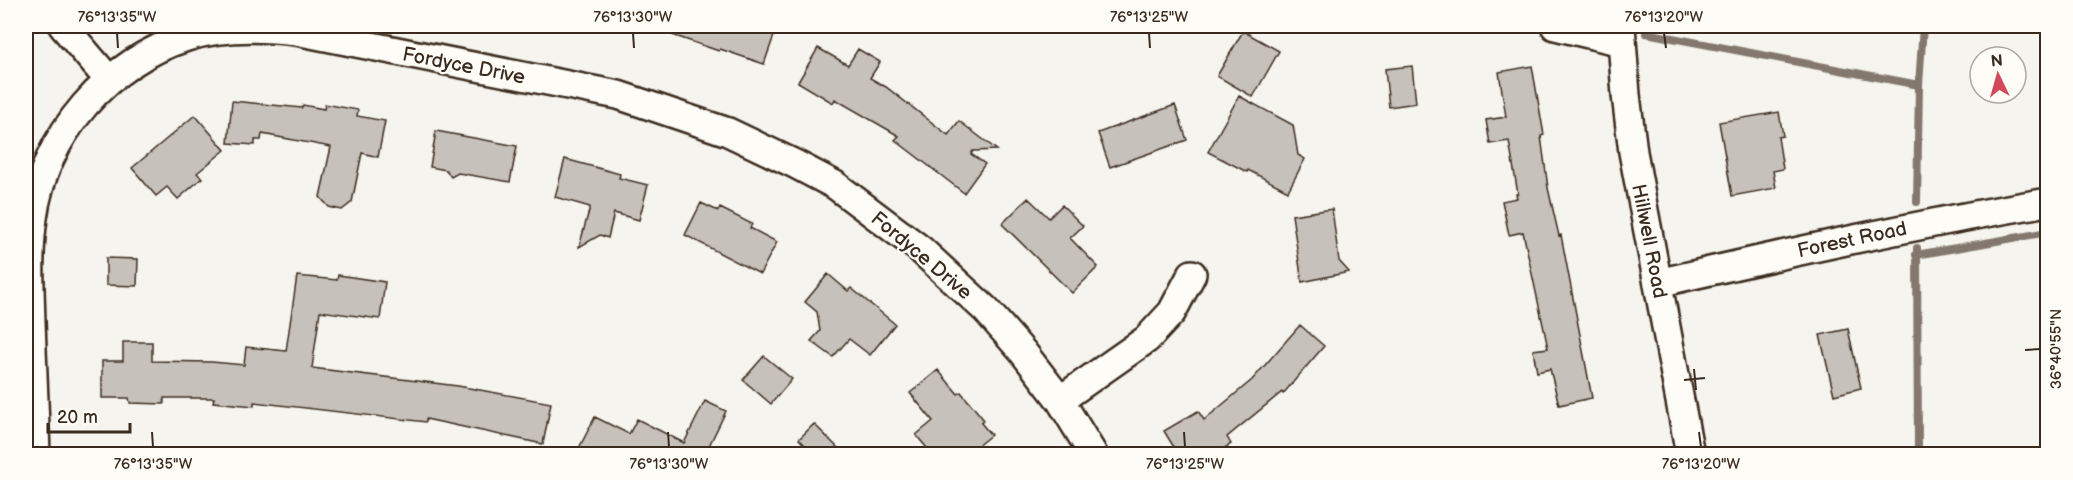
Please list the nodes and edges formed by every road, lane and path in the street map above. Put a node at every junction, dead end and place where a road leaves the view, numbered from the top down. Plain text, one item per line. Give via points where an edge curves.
1 (63, 26) edge
2 (1556, 26) edge
3 (1621, 34) edge
4 (109, 80) junction
5 (34, 178) edge
6 (2048, 202) edge
7 (1192, 273) dead end
8 (1658, 283) junction
9 (1060, 400) junction
10 (36, 454) edge
11 (1093, 454) edge
12 (1689, 454) edge

1 - 4 street
2 - 3 street
3 - 8 street, Hillwell Road via 1633,152
4 - 5 street, Fordyce Drive via 87,100
4 - 9 street, Fordyce Drive via 155,50 188,36 261,28 618,95 701,122 835,185 920,249 986,310
5 - 10 street, Fordyce Drive via 29,253
6 - 8 street, Forest Road via 1948,218
7 - 9 street via 1172,312 1147,339
8 - 12 street, Hillwell Road
9 - 11 street, Fordyce Drive

